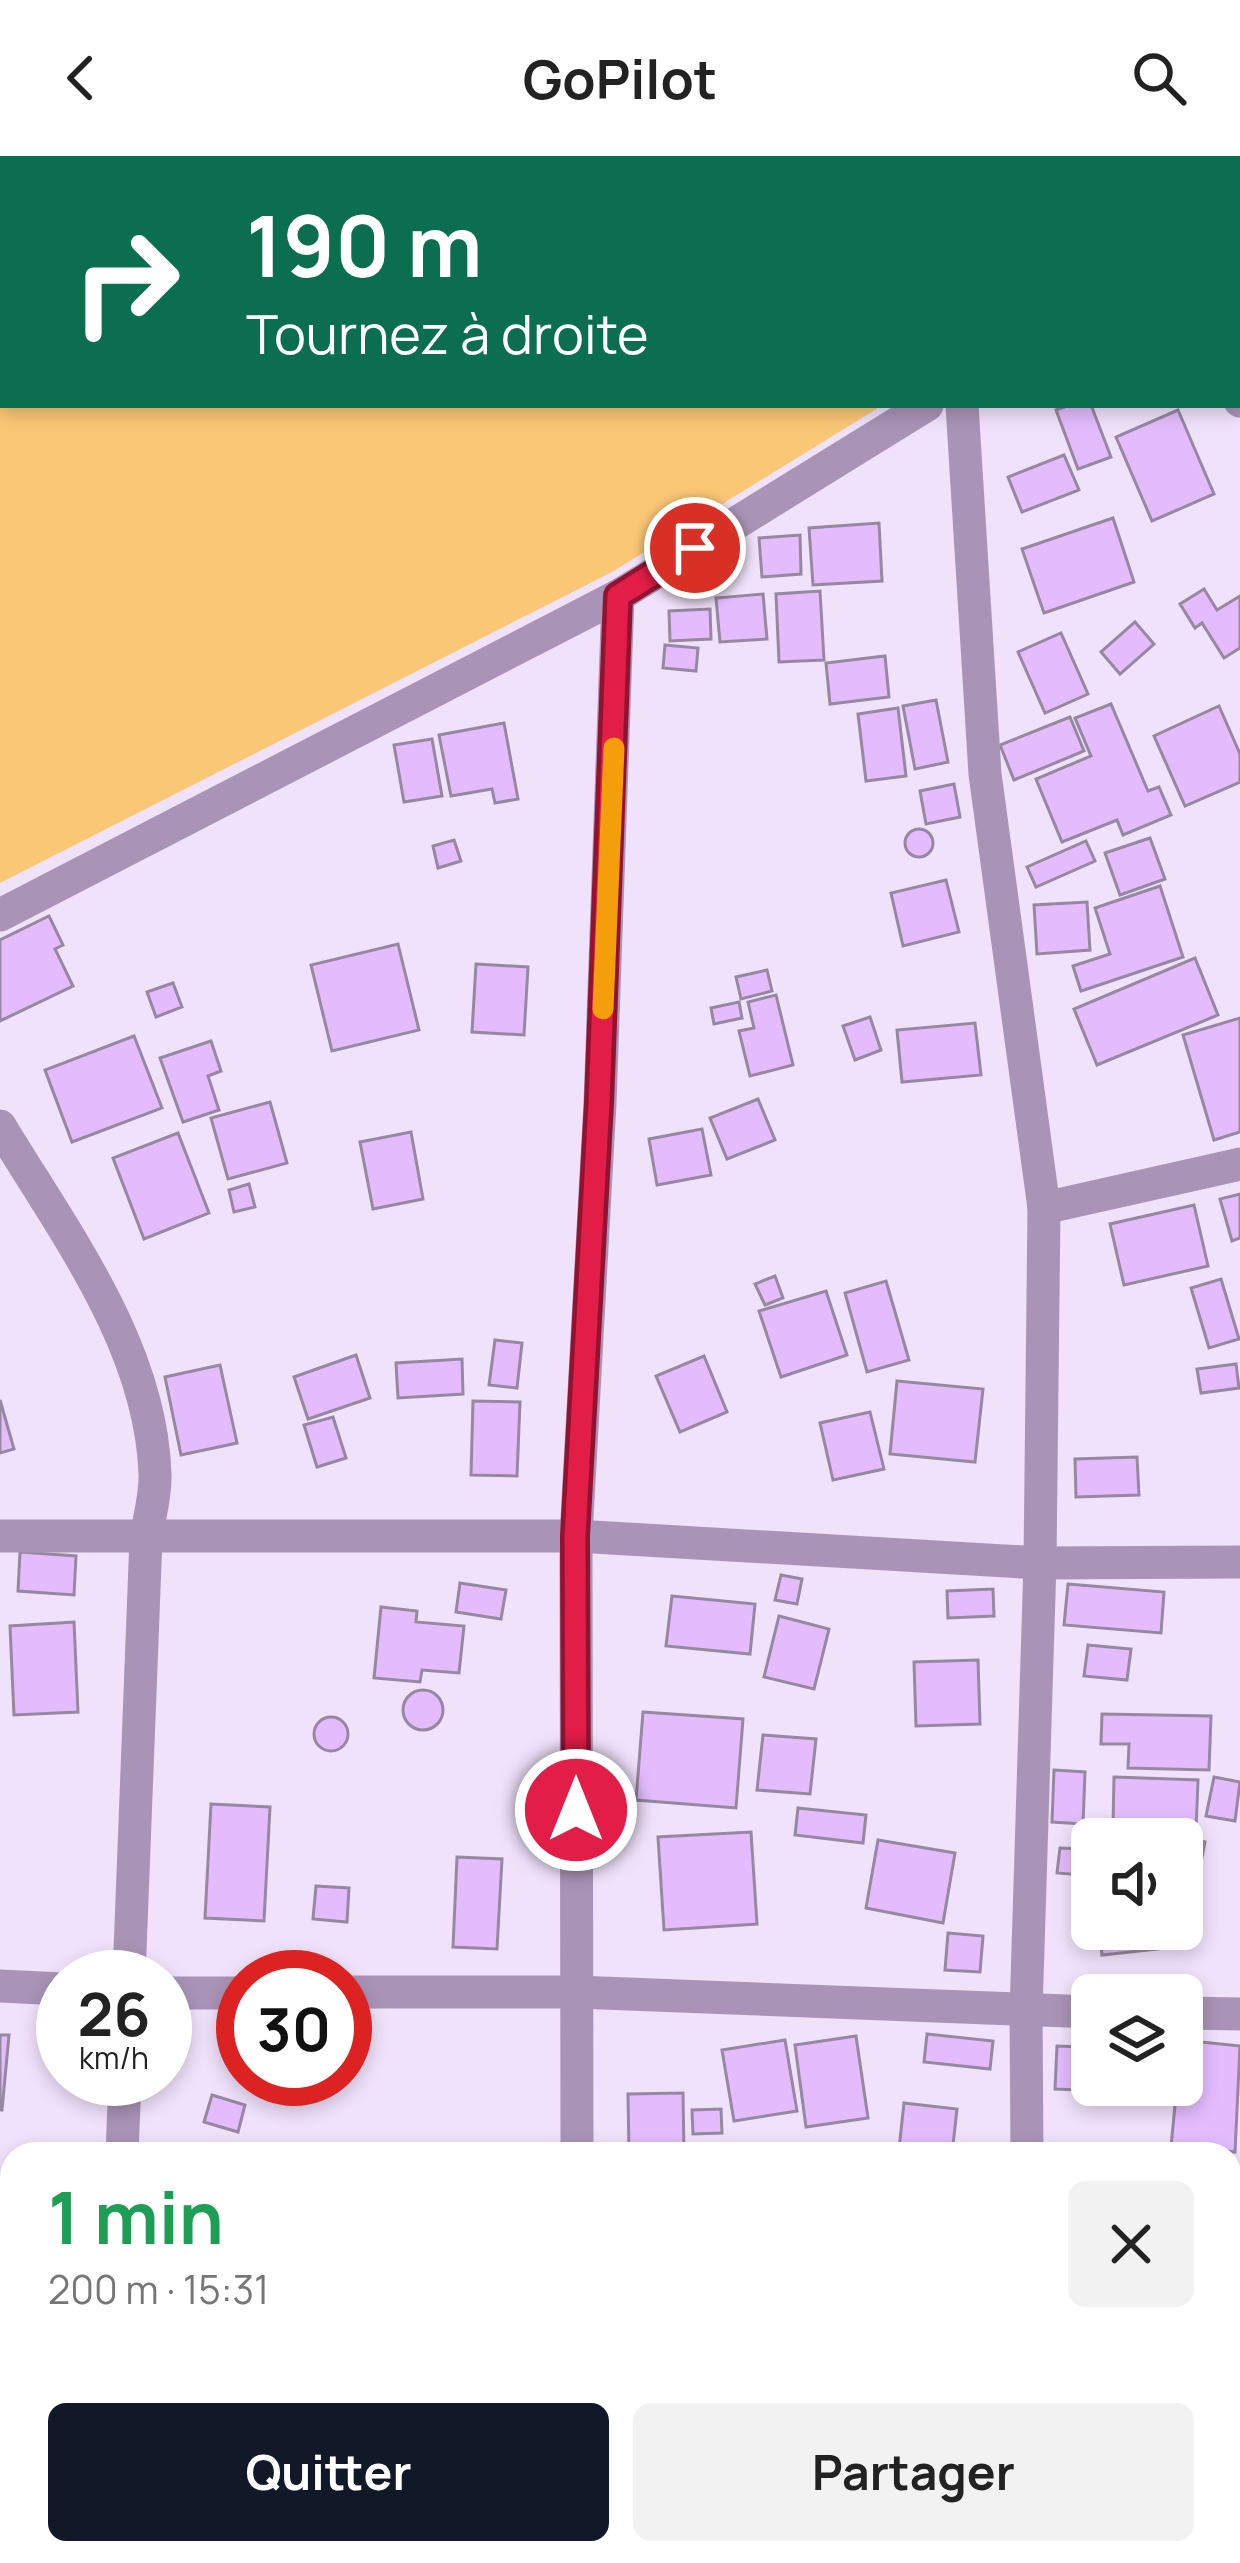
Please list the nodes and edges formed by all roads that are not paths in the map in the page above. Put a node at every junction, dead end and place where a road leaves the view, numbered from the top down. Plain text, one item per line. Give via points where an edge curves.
1 (922, 408) edge
2 (962, 408) edge
3 (618, 596) junction
4 (0, 915) edge
5 (0, 1126) edge
6 (1240, 1164) edge
7 (1044, 1208) junction
8 (0, 1536) edge
9 (575, 1536) junction
10 (146, 1538) junction
11 (1240, 1562) edge
12 (1040, 1563) junction
13 (130, 1950) edge
14 (0, 1986) edge
15 (36, 1988) edge
16 (372, 1992) edge
17 (576, 1992) junction
18 (1026, 2012) junction
19 (1071, 2012) edge
20 (1203, 2013) edge
21 (1240, 2014) edge
22 (124, 2106) edge
23 (122, 2142) edge
24 (577, 2142) edge
25 (1027, 2142) edge

1 - 3 street
2 - 7 street via 985,774
3 - 4 street
3 - 9 street
5 - 10 street via 94,1281 128,1354 148,1414 155,1478
6 - 7 street
7 - 12 street
8 - 10 street
9 - 10 street
9 - 12 street
9 - 17 street
10 - 13 street
11 - 12 street
12 - 18 street
14 - 15 street
16 - 17 street
17 - 18 street
17 - 24 street
18 - 19 street
18 - 25 street
20 - 21 street
22 - 23 street

